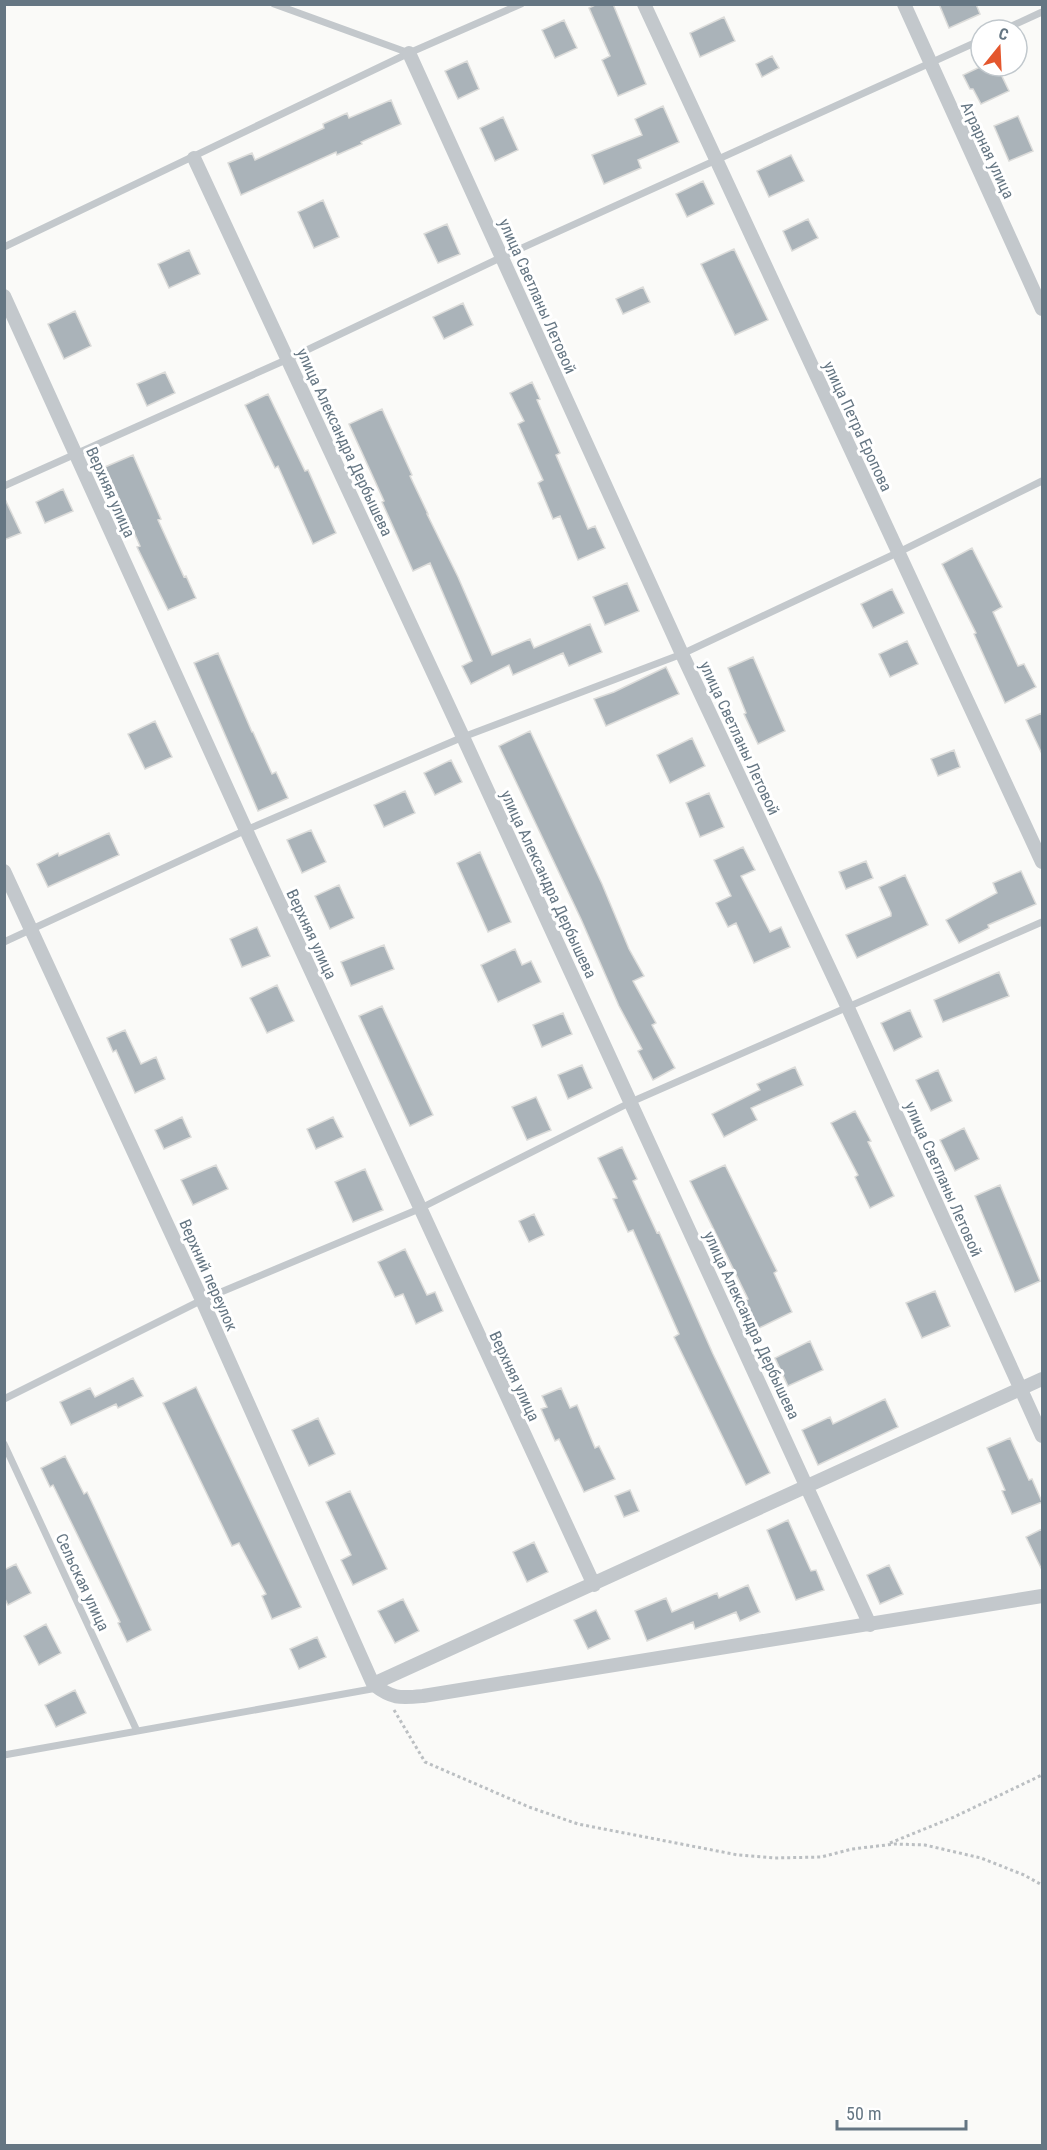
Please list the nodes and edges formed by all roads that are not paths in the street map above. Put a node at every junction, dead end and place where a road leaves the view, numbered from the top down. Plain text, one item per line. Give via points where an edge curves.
1 (274, 4) edge
2 (521, 4) edge
3 (644, 4) edge
4 (904, 4) edge
5 (969, 46) edge
6 (409, 53) junction
7 (931, 64) junction
8 (194, 158) junction
9 (717, 160) junction
10 (4, 247) edge
11 (502, 257) junction
12 (4, 296) edge
13 (1042, 309) edge
14 (288, 359) junction
15 (76, 453) junction
16 (1042, 481) edge
17 (4, 486) edge
18 (899, 552) junction
19 (682, 654) junction
20 (463, 737) junction
21 (246, 830) junction
22 (1042, 862) edge
23 (4, 871) edge
24 (1042, 922) edge
25 (31, 929) junction
26 (4, 942) edge
27 (848, 1008) junction
28 (631, 1102) junction
29 (419, 1209) junction
30 (202, 1300) junction
31 (1042, 1379) edge
32 (1021, 1389) junction
33 (4, 1399) edge
34 (1042, 1436) edge
35 (4, 1444) edge
36 (807, 1485) junction
37 (594, 1585) junction
38 (1042, 1596) edge
39 (870, 1625) junction
40 (377, 1688) junction
41 (137, 1731) junction
42 (4, 1755) edge

1 - 6 lane
2 - 6 lane
3 - 9 street, улица Петра Еропова
4 - 7 street, Аграрная улица
5 - 7 lane
6 - 8 lane
6 - 11 street, улица Светланы Летовой
7 - 9 lane
7 - 13 street, Аграрная улица
8 - 10 lane
8 - 14 street, улица Александра Дербышева
9 - 11 lane
9 - 18 street, улица Петра Еропова
11 - 14 lane
11 - 19 street, улица Светланы Летовой
12 - 15 street, Верхняя улица
14 - 15 lane
14 - 20 street, улица Александра Дербышева
15 - 17 lane
15 - 21 street, Верхняя улица
16 - 18 lane
18 - 19 lane
18 - 22 street, улица Петра Еропова
19 - 20 lane
19 - 27 street, улица Светланы Летовой
20 - 21 lane
20 - 28 street, улица Александра Дербышева
21 - 25 lane
21 - 29 street, Верхняя улица
23 - 25 street, Верхний переулок
24 - 27 lane
25 - 26 lane
25 - 30 street, Верхний переулок
27 - 28 lane
27 - 32 street, улица Светланы Летовой
28 - 29 lane
28 - 36 street, улица Александра Дербышева
29 - 30 lane
29 - 37 street, Верхняя улица
30 - 33 lane
30 - 40 street, Верхний переулок
31 - 32 street
32 - 34 street, улица Светланы Летовой
32 - 36 street
35 - 41 lane, Сельская улица
36 - 37 street
36 - 39 street, улица Александра Дербышева
37 - 40 street
38 - 39 street
39 - 40 street via 423,1696 398,1698
40 - 41 lane
41 - 42 lane

